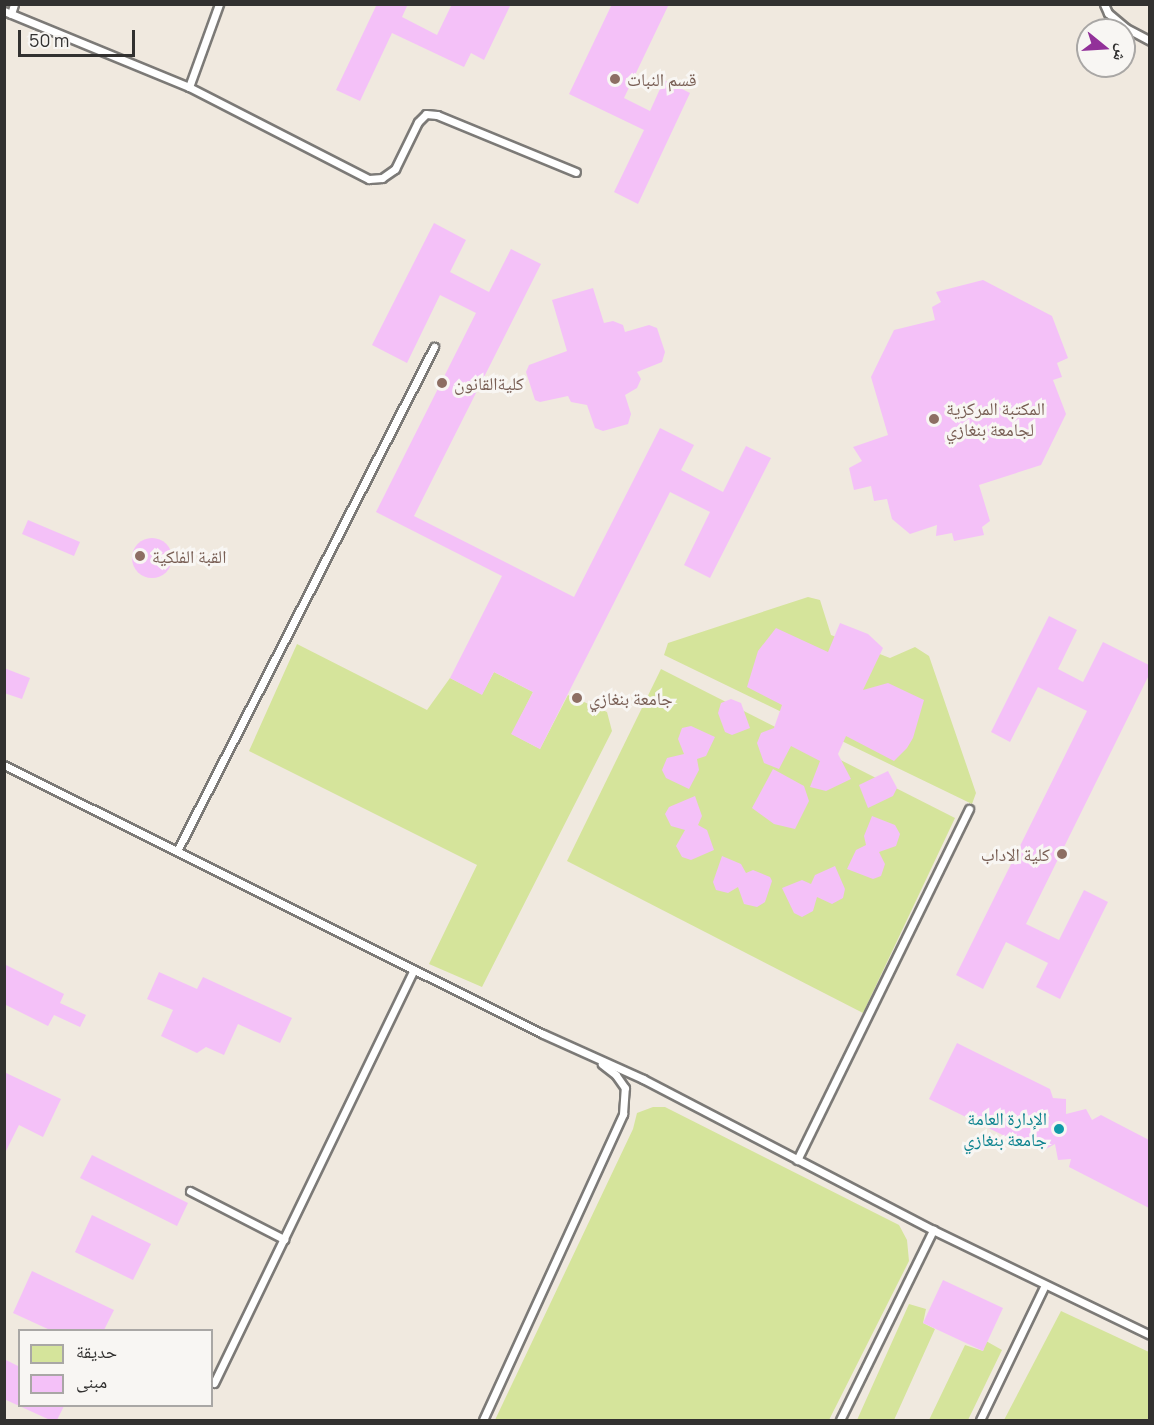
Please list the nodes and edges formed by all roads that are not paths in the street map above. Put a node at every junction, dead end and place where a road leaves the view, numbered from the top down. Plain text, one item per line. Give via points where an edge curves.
1 (14, 4) edge
2 (219, 4) edge
3 (1104, 4) edge
4 (8, 12) edge
5 (1149, 41) edge
6 (189, 87) junction
7 (576, 172) dead end
8 (434, 348) dead end
9 (4, 765) edge
10 (969, 808) dead end
11 (177, 851) junction
12 (414, 970) junction
13 (596, 1059) junction
14 (798, 1160) junction
15 (190, 1191) dead end
16 (933, 1230) junction
17 (284, 1239) junction
18 (1045, 1285) junction
19 (1149, 1335) edge
20 (214, 1383) dead end
21 (483, 1420) edge
22 (840, 1420) edge
23 (980, 1420) edge

1 - 4 lane
2 - 6 lane
3 - 5 lane via 1108,13 1126,28
4 - 6 lane
6 - 7 lane via 369,179 382,178 395,169 418,122 426,114 437,115
8 - 11 lane
9 - 11 lane
10 - 14 lane
11 - 12 lane
12 - 13 lane
12 - 17 lane
13 - 14 lane via 643,1079
13 - 21 lane via 625,1088 623,1114
14 - 16 lane
15 - 17 lane
16 - 18 lane
16 - 22 lane
17 - 20 lane
18 - 19 lane
18 - 23 lane

